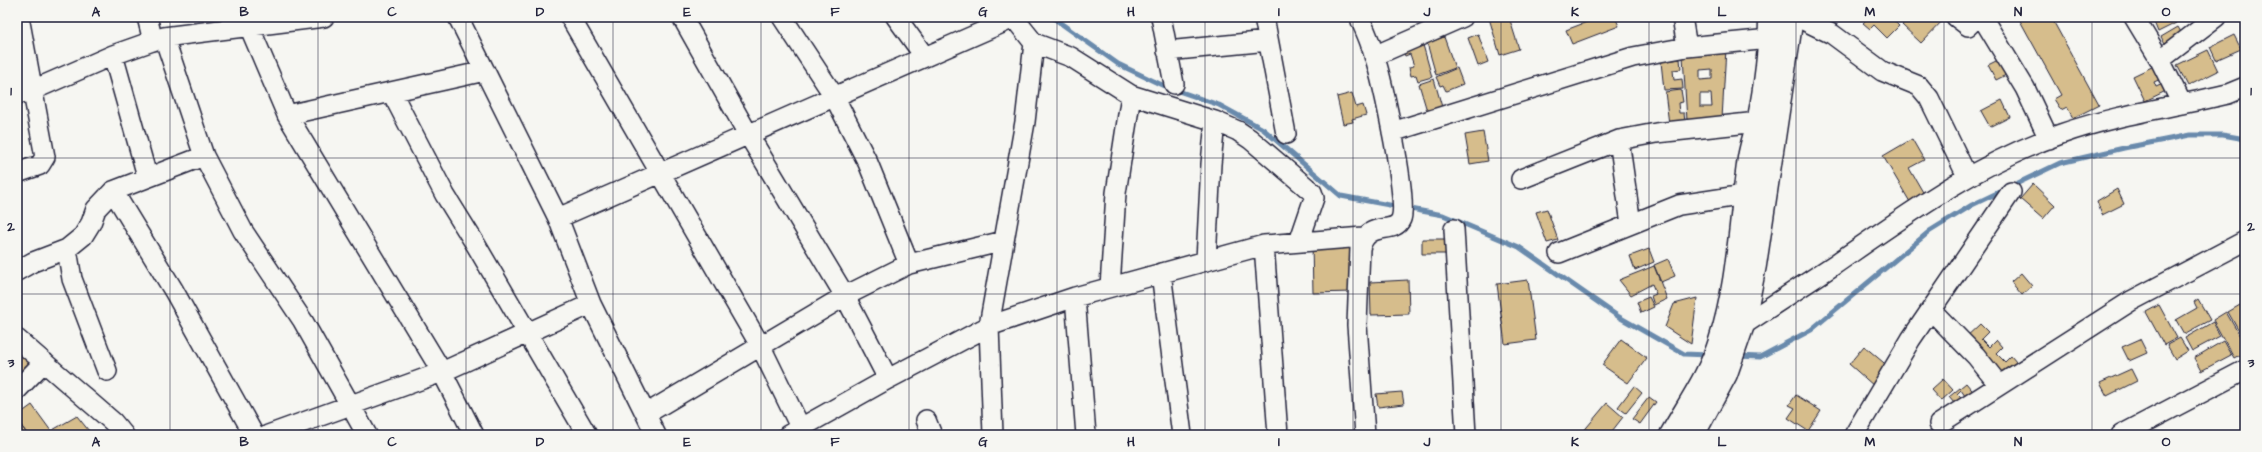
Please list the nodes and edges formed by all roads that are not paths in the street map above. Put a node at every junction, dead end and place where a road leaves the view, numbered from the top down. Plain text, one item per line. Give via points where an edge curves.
1 (19, 17) edge
2 (147, 17) edge
3 (324, 17) edge
4 (458, 17) edge
5 (570, 17) edge
6 (682, 17) edge
7 (782, 17) edge
8 (896, 17) edge
9 (1161, 17) edge
10 (1264, 17) edge
11 (1463, 17) edge
12 (1682, 17) edge
13 (1770, 17) edge
14 (1792, 17) edge
15 (1797, 17) edge
16 (1956, 17) edge
17 (1977, 17) edge
18 (1982, 17) edge
19 (2134, 17) edge
20 (2216, 17) edge
21 (305, 18) edge
22 (1008, 19) edge
23 (1361, 21) dead end
24 (217, 23) edge
25 (249, 26) junction
26 (158, 39) junction
27 (1770, 39) junction
28 (1268, 41) junction
29 (1034, 43) junction
30 (1687, 47) junction
31 (1167, 51) junction
32 (114, 55) junction
33 (1374, 56) junction
34 (925, 57) junction
35 (2160, 60) junction
36 (485, 71) junction
37 (1174, 84) dead end
38 (2245, 87) edge
39 (25, 92) edge
40 (392, 93) junction
41 (1132, 95) junction
42 (834, 96) junction
43 (2182, 104) junction
44 (287, 115) junction
45 (1215, 121) junction
46 (1758, 122) junction
47 (1392, 132) junction
48 (748, 134) junction
49 (1286, 134) dead end
50 (2048, 139) junction
51 (1619, 140) junction
52 (204, 156) junction
53 (661, 172) junction
54 (17, 173) edge
55 (147, 176) junction
56 (1966, 176) junction
57 (1522, 179) dead end
58 (114, 191) junction
59 (2011, 192) dead end
60 (1744, 195) junction
61 (558, 218) junction
62 (1631, 224) junction
63 (1454, 229) dead end
64 (1363, 237) junction
65 (1004, 241) junction
66 (2245, 241) edge
67 (1300, 242) junction
68 (1264, 245) junction
69 (67, 249) junction
70 (1559, 253) dead end
71 (1206, 260) junction
72 (910, 264) junction
73 (17, 271) edge
74 (1160, 273) junction
75 (1110, 287) junction
76 (845, 296) junction
77 (1075, 297) junction
78 (591, 304) junction
79 (1931, 310) junction
80 (1743, 325) junction
81 (989, 326) junction
82 (528, 334) junction
83 (17, 339) edge
84 (1728, 345) junction
85 (761, 347) junction
86 (44, 362) junction
87 (2245, 370) edge
88 (107, 371) dead end
89 (1718, 371) junction
90 (442, 372) junction
91 (888, 379) junction
92 (1999, 385) junction
93 (17, 390) edge
94 (351, 405) junction
95 (646, 414) junction
96 (1939, 424) dead end
97 (797, 432) edge
98 (124, 435) edge
99 (254, 435) edge
100 (268, 435) edge
101 (367, 435) edge
102 (474, 435) edge
103 (587, 435) edge
104 (656, 435) edge
105 (993, 435) edge
106 (1086, 435) edge
107 (1182, 435) edge
108 (1278, 435) edge
109 (1365, 435) edge
110 (1466, 435) edge
111 (1670, 435) edge
112 (1693, 435) edge
113 (1854, 435) edge
114 (2121, 435) edge

1 - 39 street
2 - 26 street
3 - 21 street
4 - 36 street
5 - 53 street
6 - 48 street
7 - 42 street
8 - 34 street
9 - 31 street
10 - 28 street
11 - 33 street
12 - 30 street
13 - 27 main road
14 - 80 main road via 1762,220
15 - 56 street via 1832,34 1882,71 1919,86 1929,98
16 - 17 street via 1968,26
18 - 50 street via 2025,88
19 - 35 street
20 - 35 street
21 - 25 street
22 - 29 street
22 - 34 street
23 - 33 street
24 - 25 street
24 - 26 street
25 - 44 street
26 - 32 street
26 - 52 street
27 - 30 street
27 - 46 main road
28 - 31 street
28 - 49 street
29 - 41 street via 1071,57
29 - 65 street via 1025,122
30 - 47 street via 1633,57
31 - 37 street
32 - 39 street
32 - 55 street
33 - 47 street
34 - 42 street
35 - 43 street
36 - 40 street
36 - 61 street
38 - 43 street via 2228,94
39 - 54 street via 45,157 40,166
40 - 44 street
40 - 82 street via 445,196
41 - 45 street
41 - 75 street via 1116,193
42 - 48 street
42 - 72 street via 871,169
43 - 50 street via 2122,116
44 - 90 street
45 - 67 street via 1250,140 1312,192 1314,198
45 - 71 street
46 - 51 street via 1656,133
46 - 60 main road
47 - 64 street via 1403,209 1396,225 1370,232
48 - 53 street
48 - 76 street
50 - 56 street via 2001,158
51 - 57 street
51 - 62 street
52 - 55 street
52 - 94 street via 243,231 302,321
53 - 61 street
53 - 85 street
55 - 58 street
56 - 80 street via 1907,213
58 - 69 street via 96,209 83,236
58 - 99 street via 174,291
59 - 79 street
60 - 62 street via 1679,205
60 - 84 main road
61 - 78 street
62 - 70 street
63 - 110 street
64 - 67 street
64 - 109 street via 1360,248 1358,325
65 - 72 street
65 - 81 street
66 - 92 street via 2130,301
67 - 68 street
68 - 71 street
68 - 108 street
69 - 73 street
69 - 88 street via 72,278
71 - 74 street
72 - 76 street
74 - 75 street
74 - 107 street
75 - 77 street
76 - 85 street
76 - 91 street
77 - 81 street
77 - 106 street
78 - 82 street
78 - 95 street
79 - 92 street via 1976,356
79 - 113 street
80 - 84 main road
81 - 91 street
81 - 105 street
82 - 90 street
82 - 103 street
83 - 86 street
84 - 89 main road
85 - 95 street
85 - 97 street
86 - 93 street
86 - 98 street via 113,422
87 - 114 street
89 - 111 main road
89 - 112 main road
90 - 94 street
90 - 102 street
91 - 97 street
92 - 96 street
94 - 100 street
94 - 101 street
95 - 104 street

